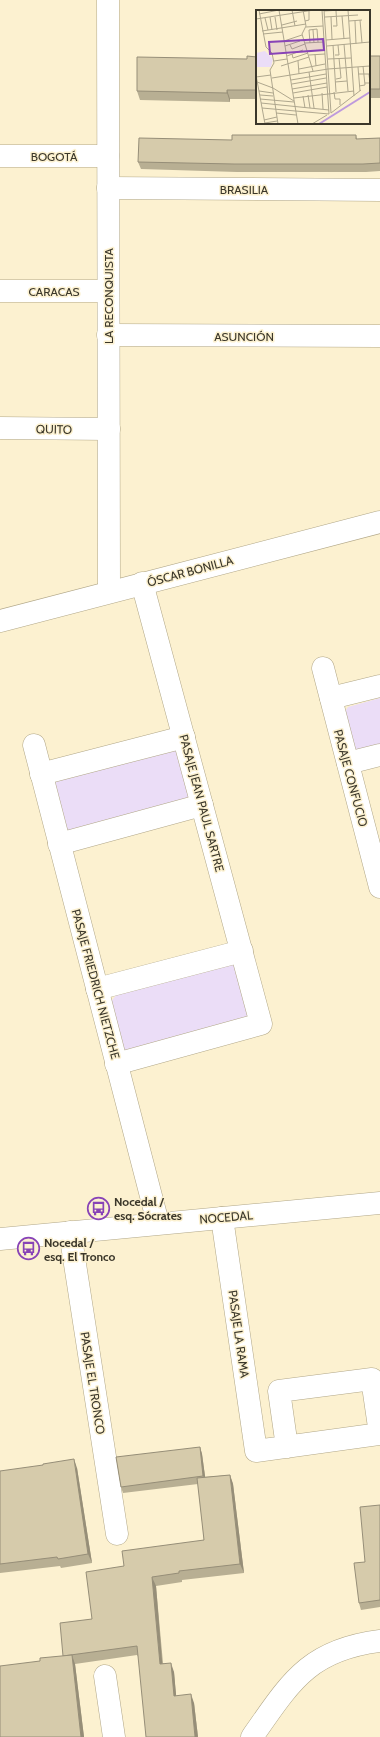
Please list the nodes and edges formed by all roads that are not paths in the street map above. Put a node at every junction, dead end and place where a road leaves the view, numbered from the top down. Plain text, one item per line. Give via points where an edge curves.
1 (108, 0) edge
2 (0, 156) edge
3 (108, 156) junction
4 (108, 188) junction
5 (380, 190) edge
6 (0, 291) edge
7 (108, 291) junction
8 (108, 335) junction
9 (380, 336) edge
10 (0, 428) edge
11 (109, 429) junction
12 (380, 522) edge
13 (142, 583) junction
14 (109, 592) junction
15 (0, 621) edge
16 (323, 668) dead end
17 (380, 686) edge
18 (330, 698) junction
19 (184, 737) junction
20 (34, 745) dead end
21 (380, 755) edge
22 (348, 763) junction
23 (41, 774) junction
24 (202, 805) junction
25 (59, 844) junction
26 (380, 887) edge
27 (242, 951) junction
28 (97, 989) junction
29 (116, 1064) junction
30 (380, 1203) edge
31 (222, 1218) junction
32 (158, 1223) junction
33 (70, 1232) junction
34 (0, 1239) edge
35 (287, 1447) junction
36 (117, 1534) dead end
37 (380, 1641) edge
38 (105, 1676) dead end
39 (114, 1737) edge
40 (252, 1737) edge

1 - 3 street, LA RECONQUISTA
2 - 3 street, BOGOTÁ
3 - 4 street, LA RECONQUISTA
4 - 5 street, BRASILIA
4 - 7 street, LA RECONQUISTA
6 - 7 street, CARACAS
7 - 8 street, LA RECONQUISTA
8 - 9 street, ASUNCIÓN
8 - 11 street, LA RECONQUISTA
10 - 11 street, QUITO
11 - 14 street, LA RECONQUISTA
12 - 13 street, ÓSCAR BONILLA
13 - 14 street, ÓSCAR BONILLA
13 - 19 street, PASAJE JEAN PAUL SARTRE
14 - 15 street, ÓSCAR BONILLA
16 - 18 street, PASAJE CONFUCIO
17 - 18 street
18 - 22 street, PASAJE CONFUCIO
19 - 23 street
19 - 24 street, PASAJE JEAN PAUL SARTRE
20 - 23 street, PASAJE FRIEDRICH NIETZCHE
21 - 22 street
22 - 26 street, PASAJE CONFUCIO
23 - 25 street, PASAJE FRIEDRICH NIETZCHE
24 - 25 street
24 - 27 street, PASAJE JEAN PAUL SARTRE
25 - 28 street, PASAJE FRIEDRICH NIETZCHE
27 - 28 street
27 - 29 street, PASAJE JEAN PAUL SARTRE via 261,1024
28 - 29 street, PASAJE FRIEDRICH NIETZCHE
29 - 32 street, PASAJE FRIEDRICH NIETZCHE
30 - 31 street, NOCEDAL
31 - 32 street, NOCEDAL
31 - 35 street, PASAJE LA RAMA via 256,1451
32 - 33 street, NOCEDAL
33 - 34 street, NOCEDAL
33 - 36 street, PASAJE EL TRONCO
35 - 35 street via 380,1434 372,1379 279,1391
37 - 40 street via 338,1651 306,1668 286,1689
38 - 39 street

